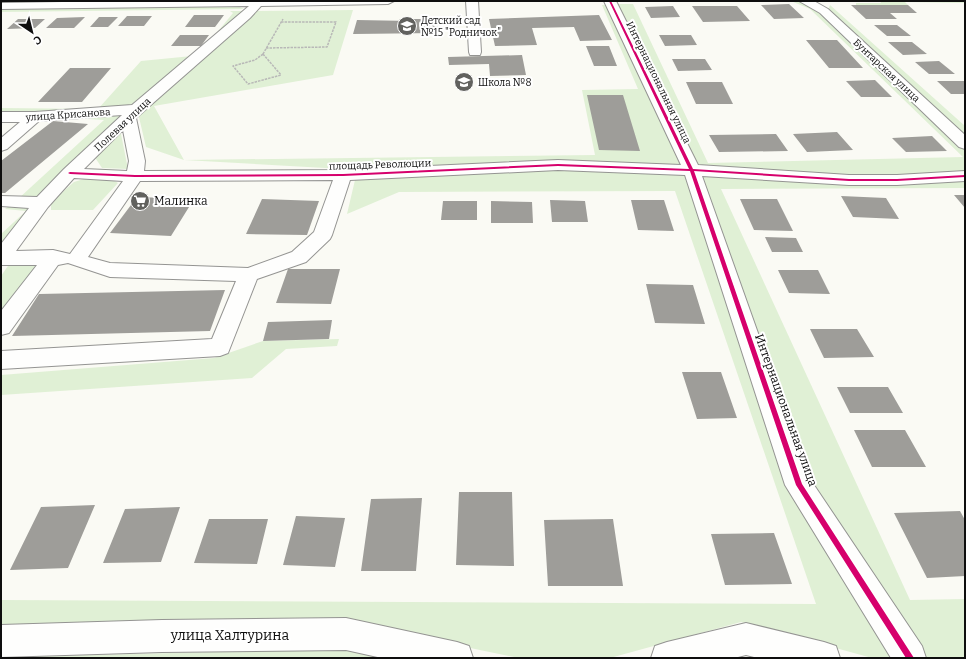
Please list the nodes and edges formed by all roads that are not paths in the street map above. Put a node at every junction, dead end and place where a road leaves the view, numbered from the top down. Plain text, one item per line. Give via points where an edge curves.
1 (388, 1) edge
2 (472, 1) edge
3 (610, 1) edge
4 (806, 1) edge
5 (199, 2) edge
6 (258, 3) junction
7 (1, 6) edge
8 (475, 52) dead end
9 (132, 113) junction
10 (1, 117) edge
11 (36, 117) junction
12 (965, 144) edge
13 (1, 146) edge
14 (692, 170) junction
15 (70, 173) junction
16 (344, 175) junction
17 (135, 176) junction
18 (965, 176) edge
19 (1, 201) edge
20 (42, 202) junction
21 (53, 257) junction
22 (1, 258) edge
23 (76, 260) junction
24 (249, 275) junction
25 (1, 327) edge
26 (1, 360) edge
27 (1, 641) edge
28 (457, 658) edge
29 (667, 658) edge
30 (824, 658) edge
31 (910, 658) edge

1 - 6 street
2 - 8 street
3 - 14 street, Интернациональная улица
4 - 12 street, Бунтарская улица via 824,12
5 - 6 street
5 - 7 street
6 - 9 street, Полевая улица
9 - 11 street, улица Крисанова
9 - 15 street, Полевая улица
9 - 17 street via 137,161
10 - 11 street, улица Крисанова
11 - 13 street
14 - 16 street, площадь Революции via 558,165
14 - 18 street via 849,180
14 - 31 street, Интернациональная улица via 800,485
15 - 17 street, площадь Революции
15 - 20 street, Полевая улица
16 - 17 street, площадь Революции
16 - 24 street via 323,235 299,257
17 - 23 street
19 - 20 street
20 - 22 street, Полевая улица
21 - 22 street
21 - 23 street
21 - 25 street
23 - 24 street via 110,270
24 - 26 street via 220,347
27 - 28 street, улица Халтурина via 346,634
29 - 30 street via 746,638

